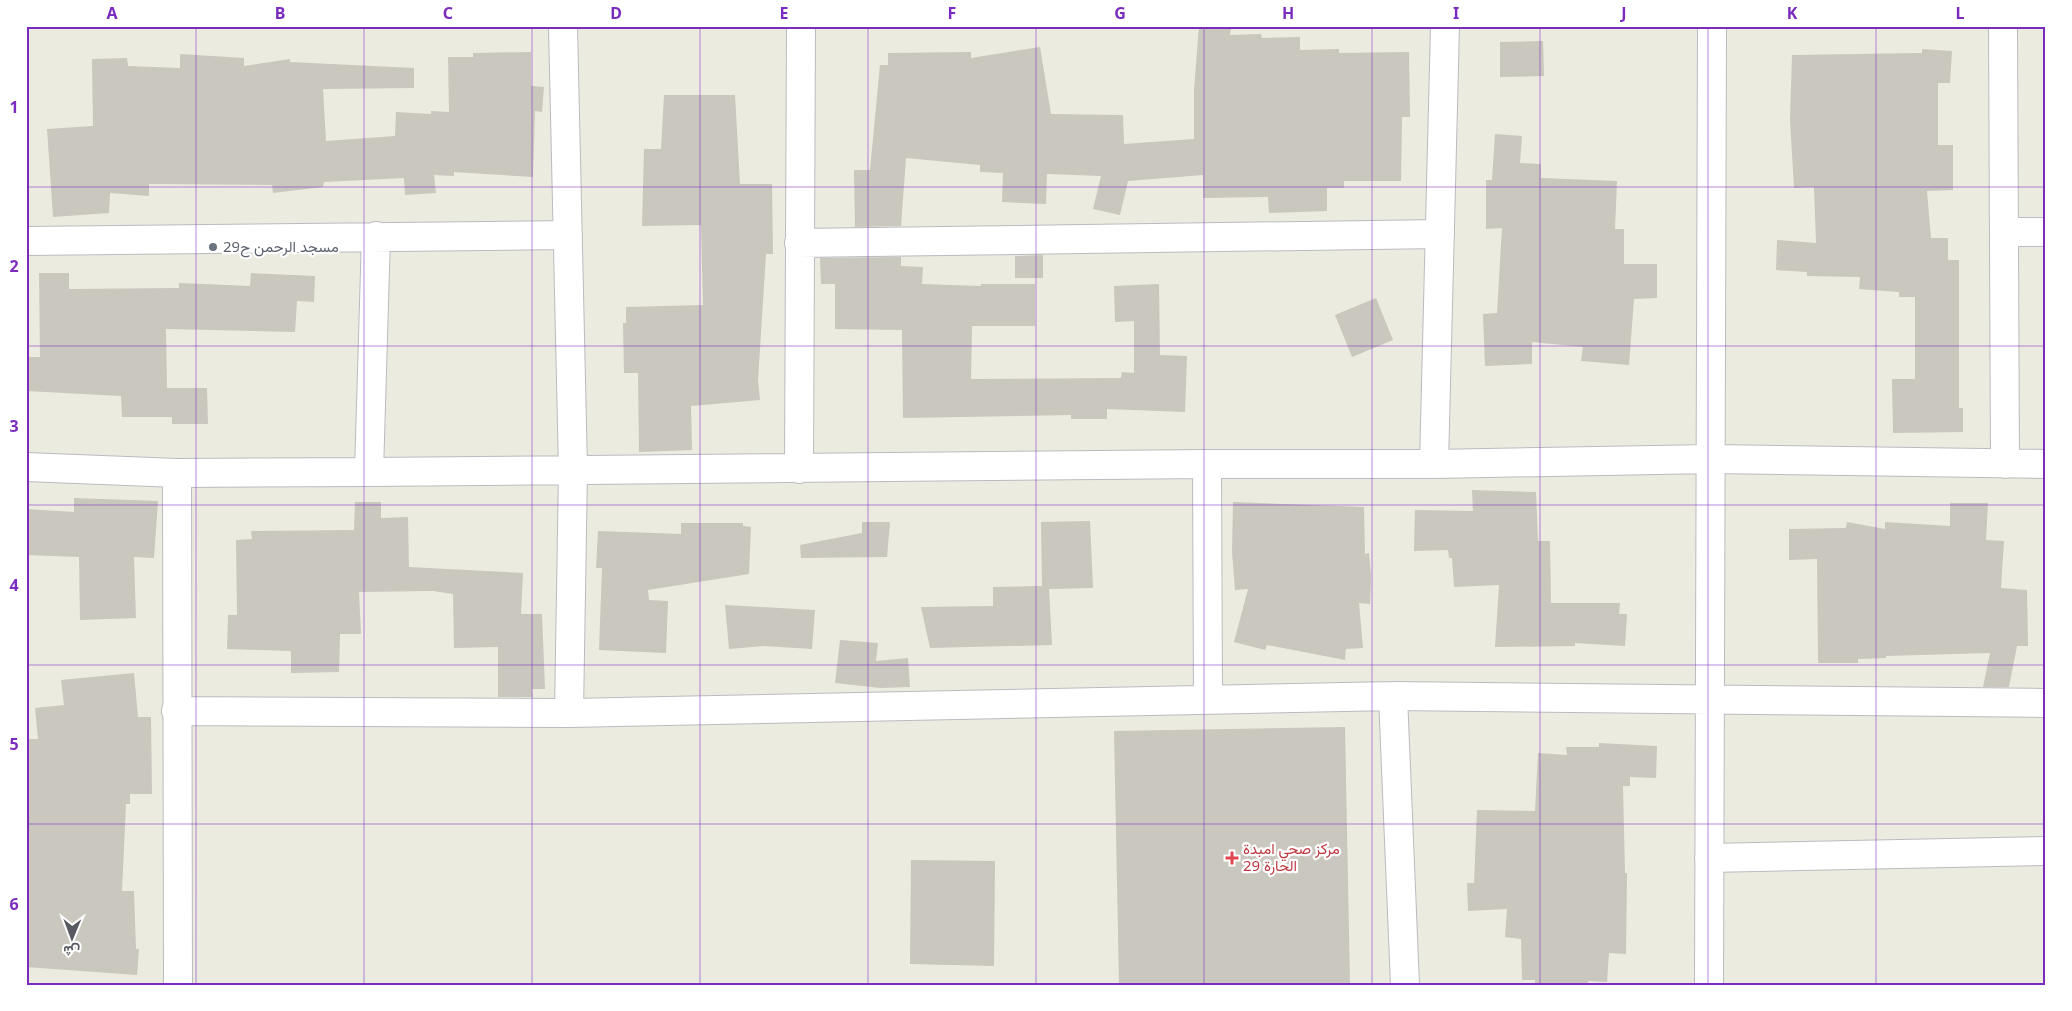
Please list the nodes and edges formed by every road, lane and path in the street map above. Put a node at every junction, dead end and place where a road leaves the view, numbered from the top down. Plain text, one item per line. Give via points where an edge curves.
1 (563, 26) edge
2 (801, 26) edge
3 (1446, 26) edge
4 (1712, 26) edge
5 (2003, 26) edge
6 (2005, 232) junction
7 (2046, 232) edge
8 (1440, 234) junction
9 (568, 235) junction
10 (376, 236) junction
11 (26, 241) edge
12 (799, 243) junction
13 (1711, 459) junction
14 (1207, 464) junction
15 (1434, 464) junction
16 (2005, 464) junction
17 (2046, 464) edge
18 (26, 467) edge
19 (799, 469) junction
20 (573, 470) junction
21 (369, 472) junction
22 (177, 473) junction
23 (1393, 696) junction
24 (1208, 700) junction
25 (1710, 700) junction
26 (2046, 704) edge
27 (176, 711) junction
28 (569, 713) junction
29 (2046, 851) edge
30 (1710, 858) junction
31 (178, 985) edge
32 (1404, 985) edge
33 (1709, 985) edge

1 - 9 street
2 - 12 street
3 - 8 street
4 - 13 street
5 - 6 street
6 - 7 street
6 - 16 street
8 - 12 street
8 - 15 street
9 - 10 street
9 - 20 street
10 - 11 street
10 - 21 street
12 - 19 street
13 - 15 street
13 - 16 street
13 - 25 street
14 - 15 street
14 - 19 street
14 - 24 street
16 - 17 street
18 - 22 street
19 - 20 street
20 - 21 street
20 - 28 street
21 - 22 street
22 - 27 street
23 - 24 street
23 - 25 street
23 - 32 street
24 - 28 street
25 - 26 street
25 - 30 street
27 - 28 street
27 - 31 street
29 - 30 street
30 - 33 street

